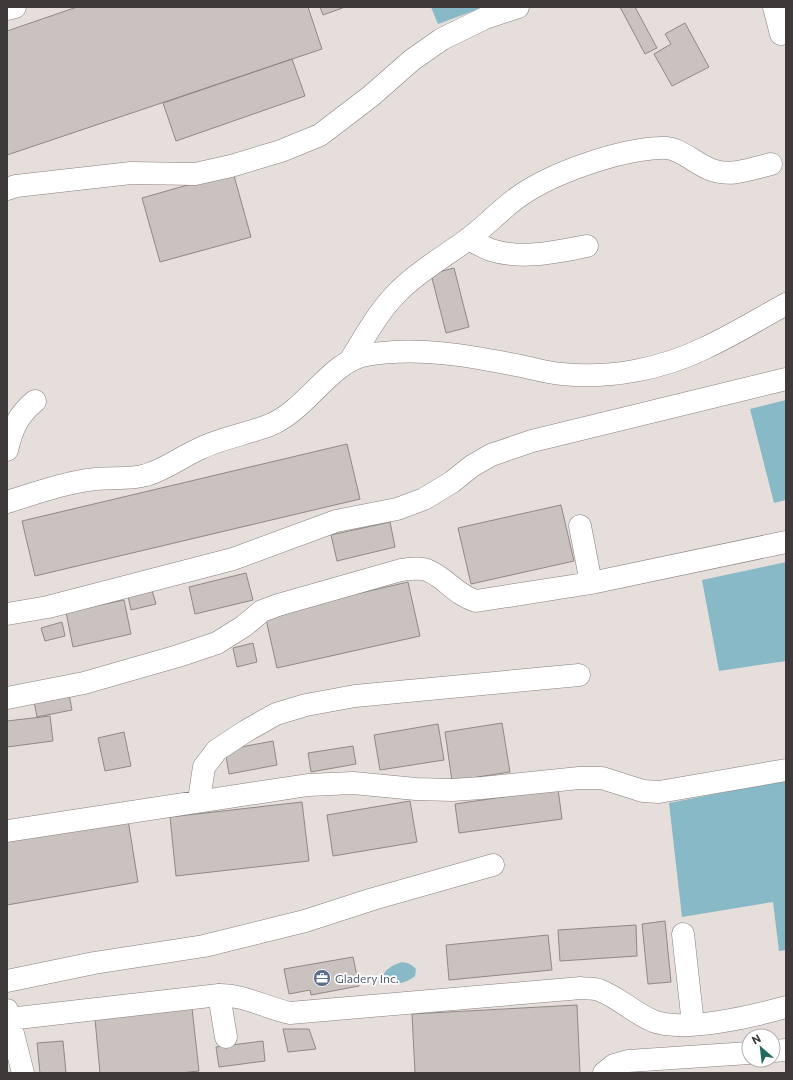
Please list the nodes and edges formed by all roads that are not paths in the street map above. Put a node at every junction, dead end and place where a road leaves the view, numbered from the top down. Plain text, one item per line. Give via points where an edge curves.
1 (15, 7) edge
2 (518, 7) edge
3 (774, 7) edge
4 (7, 9) edge
5 (782, 34) dead end
6 (771, 164) dead end
7 (7, 189) edge
8 (468, 239) junction
9 (587, 246) dead end
10 (786, 304) edge
11 (351, 359) junction
12 (786, 380) edge
13 (35, 401) dead end
14 (7, 450) edge
15 (7, 502) edge
16 (580, 526) dead end
17 (786, 542) edge
18 (591, 583) junction
19 (7, 614) edge
20 (579, 675) dead end
21 (7, 698) edge
22 (786, 770) edge
23 (199, 800) junction
24 (7, 831) edge
25 (493, 865) dead end
26 (683, 934) dead end
27 (7, 981) edge
28 (220, 995) junction
29 (786, 1007) edge
30 (8, 1014) edge
31 (693, 1024) junction
32 (226, 1037) dead end
33 (741, 1054) edge
34 (23, 1073) edge
35 (604, 1073) edge

1 - 4 street
2 - 7 street via 485,18 442,39 412,60 320,135 281,152 195,174 131,173
3 - 5 street
6 - 8 street via 737,172 722,172 710,170 675,150 660,148 616,156 570,169 542,182 520,196
8 - 9 street via 491,250 513,254 545,254
8 - 11 street via 400,290 378,316
10 - 11 street via 703,349 667,363 610,375 560,374 431,351 392,352
11 - 15 street via 339,367 293,412 272,424 200,448 148,475 127,480 97,479 65,485
12 - 19 street via 532,441 491,454 424,499 397,509 336,521 226,561
13 - 14 street via 23,410 16,421
16 - 18 street
17 - 18 street
18 - 21 street via 476,601 465,598 428,570 401,570 262,611 217,643 178,656 84,683
20 - 23 street via 355,696 306,704 276,714 217,750 204,766
22 - 23 street via 658,792 643,792 602,778 579,778 452,790 353,783 308,785
23 - 24 street
25 - 27 street via 305,921 211,944 94,963
26 - 31 street
28 - 30 street
28 - 31 street via 240,996 290,1013 581,988 598,990 655,1022
28 - 32 street
29 - 31 street via 737,1019
30 - 34 street
33 - 35 street via 628,1061 614,1065

